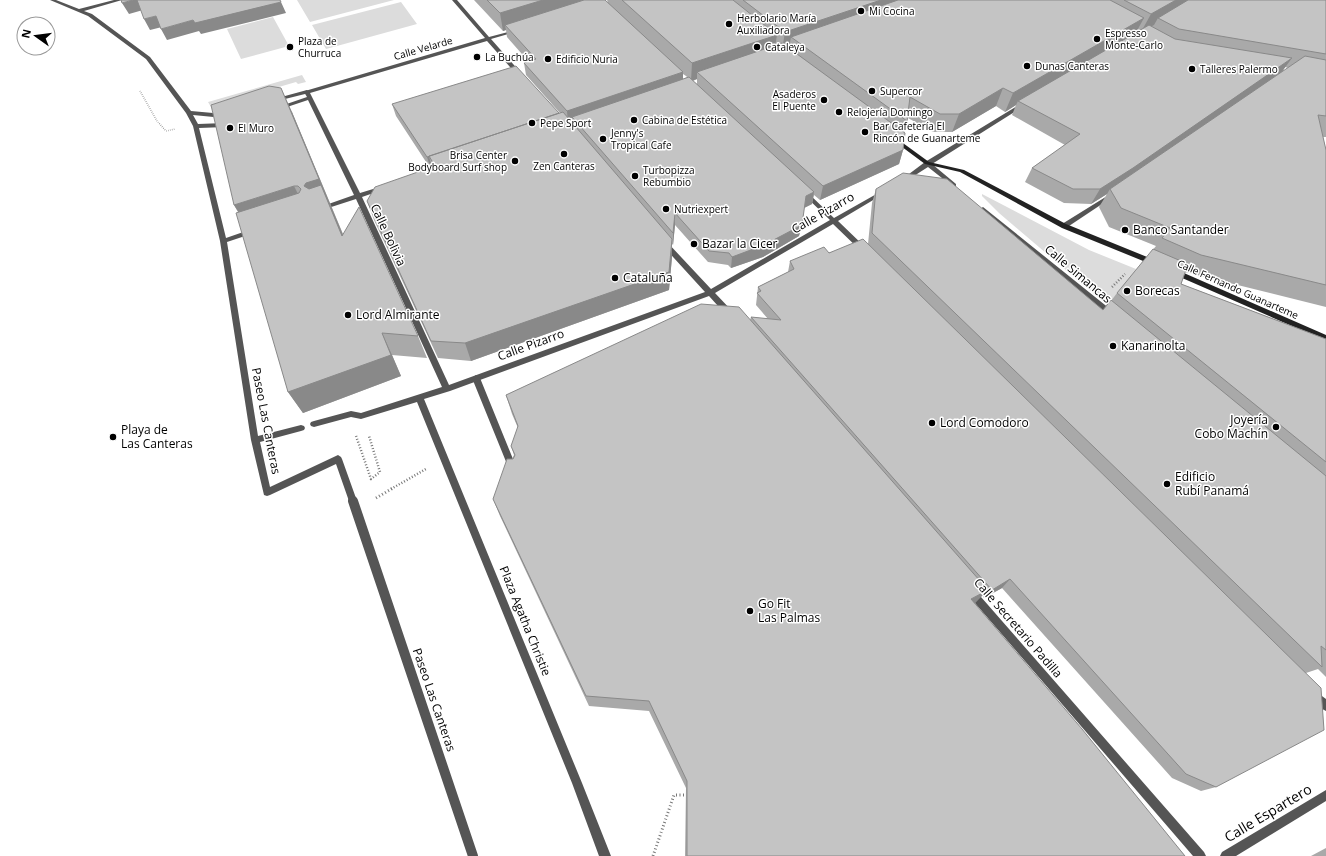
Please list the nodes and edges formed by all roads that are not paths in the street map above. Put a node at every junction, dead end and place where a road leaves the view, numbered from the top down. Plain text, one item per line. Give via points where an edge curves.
1 (52, 0) edge
2 (120, 0) edge
3 (454, 0) edge
4 (78, 10) junction
5 (521, 29) edge
6 (488, 38) junction
7 (525, 80) edge
8 (307, 92) junction
9 (310, 98) junction
10 (276, 99) edge
11 (1030, 101) edge
12 (270, 110) edge
13 (189, 113) junction
14 (233, 116) edge
15 (230, 123) edge
16 (196, 126) junction
17 (890, 135) edge
18 (927, 163) junction
19 (900, 183) edge
20 (387, 186) edge
21 (800, 188) edge
22 (958, 188) edge
23 (887, 190) edge
24 (1115, 193) edge
25 (358, 196) junction
26 (976, 203) edge
27 (320, 209) edge
28 (835, 220) junction
29 (1064, 226) junction
30 (258, 229) edge
31 (661, 239) edge
32 (223, 241) junction
33 (869, 254) edge
34 (1162, 266) edge
35 (1169, 270) edge
36 (710, 292) junction
37 (1116, 319) edge
38 (737, 322) edge
39 (1326, 338) edge
40 (476, 378) junction
41 (447, 388) junction
42 (419, 397) junction
43 (314, 424) dead end
44 (300, 428) dead end
45 (255, 440) junction
46 (514, 472) edge
47 (967, 588) edge
48 (1309, 690) edge
49 (1326, 706) edge
50 (1326, 796) edge
51 (473, 856) edge
52 (605, 856) edge
53 (1200, 856) edge
54 (1226, 856) edge

1 - 4 street, Paseo Las Canteras
2 - 4 street
3 - 6 street
4 - 13 street, Paseo Las Canteras via 90,15 148,58
5 - 6 street, Calle Velarde
6 - 7 street
6 - 8 street, Calle Velarde
8 - 9 street, Calle Bolivia
8 - 10 street, Calle Velarde
9 - 12 street
9 - 25 street, Calle Bolivia
11 - 18 street
13 - 14 street
13 - 16 street, Paseo Las Canteras
15 - 16 street
16 - 32 street, Paseo Las Canteras
17 - 18 street, Calle Fernando Guanarteme
18 - 19 street
18 - 22 street
18 - 29 street, Calle Fernando Guanarteme via 962,171
20 - 25 street
21 - 28 street
23 - 28 street, Calle Pizarro
24 - 29 street
25 - 27 street
25 - 41 street, Calle Bolivia
26 - 37 street, Calle Simancas
28 - 33 street
28 - 36 street, Calle Pizarro
29 - 34 street, Calle Fernando Guanarteme
30 - 32 street
31 - 36 street
32 - 45 street, Paseo Las Canteras
35 - 39 street, Calle Fernando Guanarteme
36 - 38 street
36 - 40 street, Calle Pizarro
40 - 41 street, Calle Pizarro
40 - 46 street
41 - 42 street, Calle Pizarro
42 - 43 street, Calle Pizarro via 361,416 351,414
42 - 52 street, Plaza Agatha Christie
44 - 45 street
45 - 51 street, Paseo Las Canteras, bridge via 267,492 338,459
47 - 53 street, Calle Secretario Padilla
48 - 49 street
50 - 54 street, Calle Espartero

